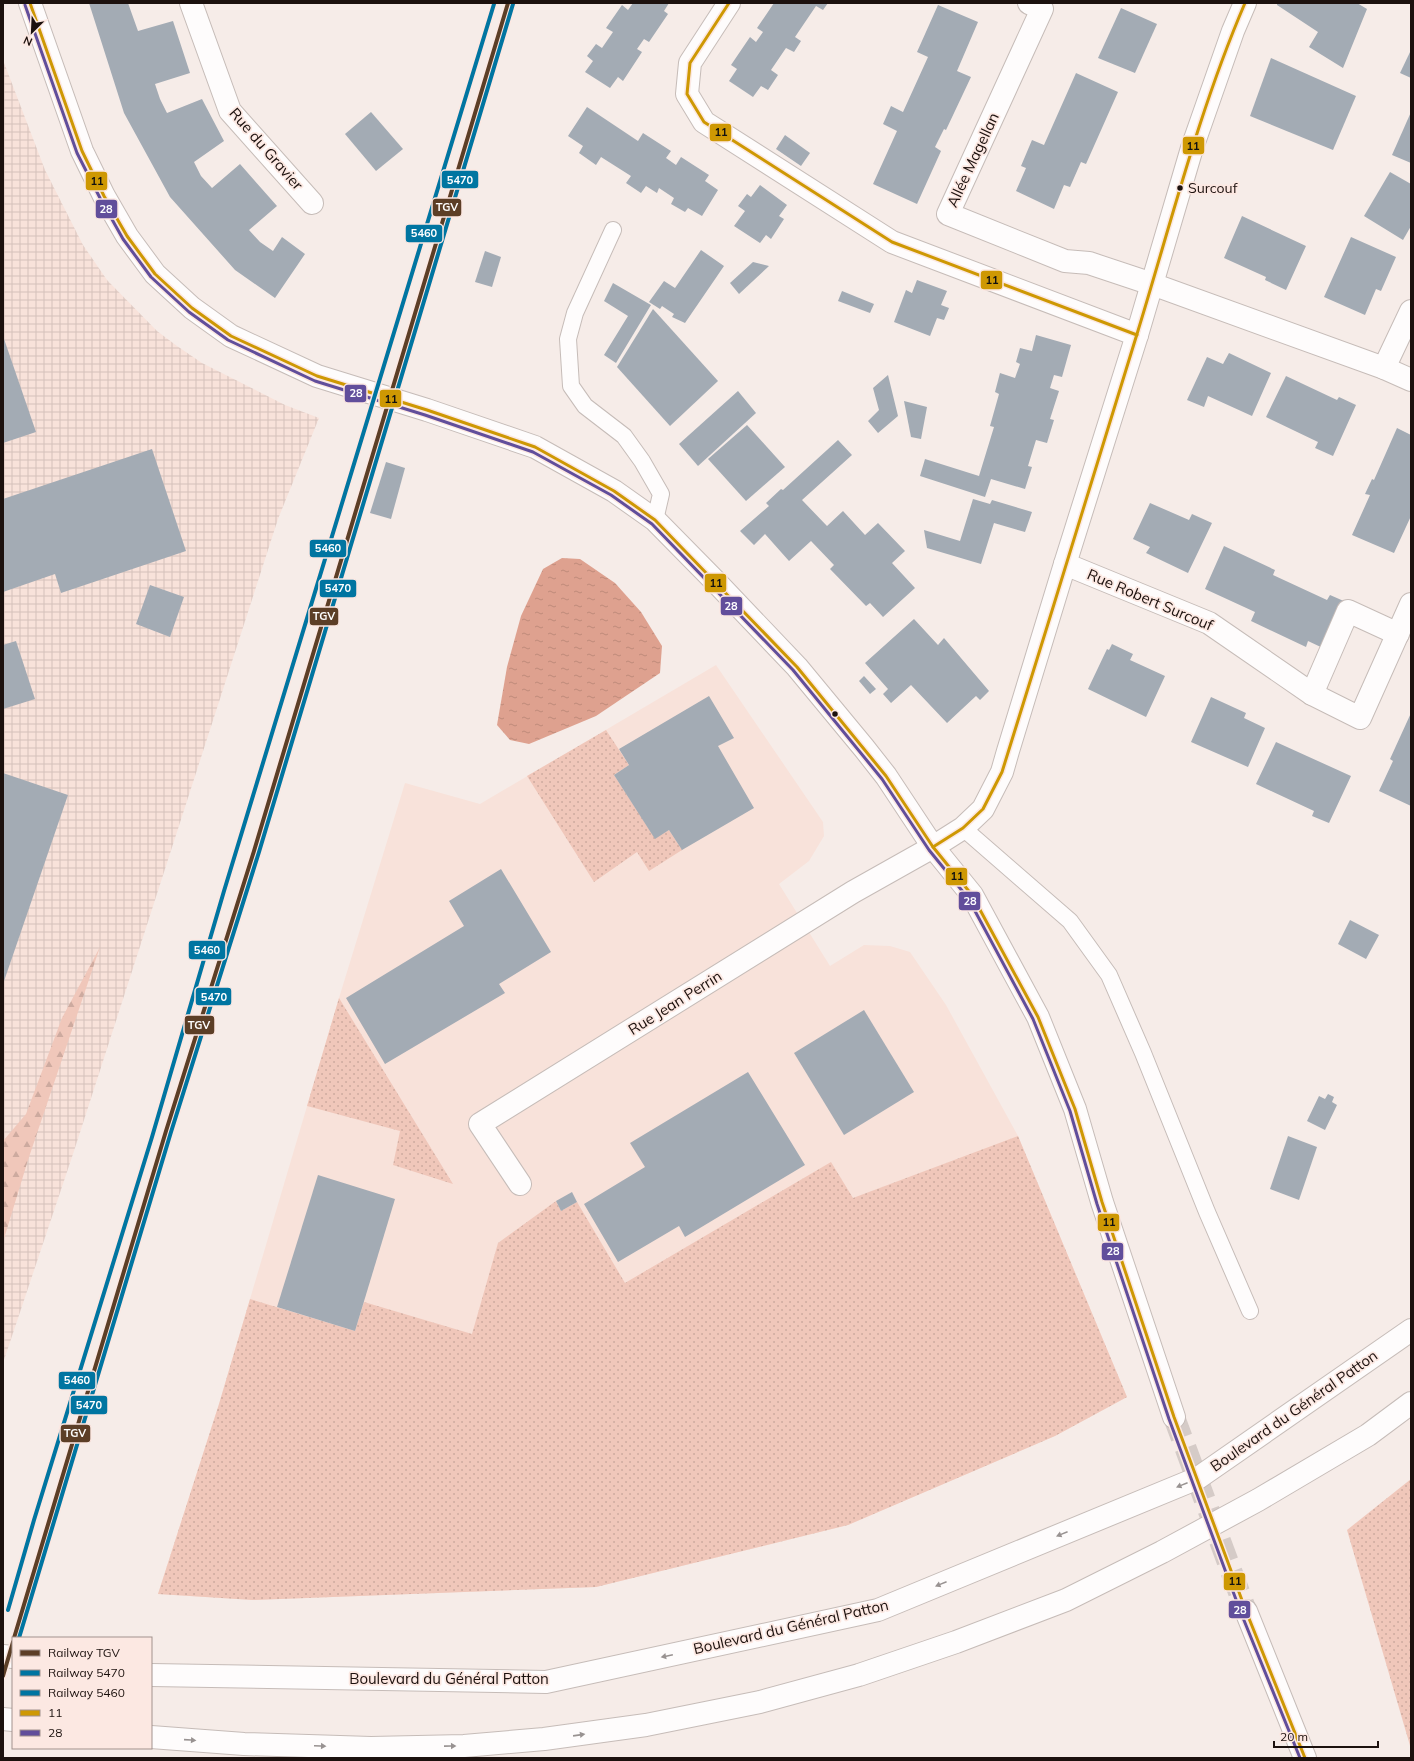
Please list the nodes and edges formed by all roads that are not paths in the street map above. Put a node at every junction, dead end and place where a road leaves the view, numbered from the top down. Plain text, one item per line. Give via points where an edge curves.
1 (30, 3) edge
2 (191, 3) edge
3 (729, 3) edge
4 (1029, 3) edge
5 (1245, 3) edge
6 (312, 203) dead end
7 (613, 230) dead end
8 (1152, 284) junction
9 (1410, 313) edge
10 (1137, 335) junction
11 (1384, 368) junction
12 (1411, 380) edge
13 (655, 520) junction
14 (1065, 564) junction
15 (1411, 604) edge
16 (1398, 634) junction
17 (1312, 694) junction
18 (963, 828) junction
19 (933, 847) junction
20 (520, 1184) dead end
21 (1250, 1311) dead end
22 (1411, 1330) edge
23 (1411, 1403) edge
24 (1174, 1417) tunnel mouth
25 (1246, 1611) tunnel mouth
26 (152, 1675) edge
27 (152, 1737) edge
28 (1305, 1758) edge

1 - 13 main road via 82,151 104,196 127,236 156,274 192,308 231,336 317,376 535,447 614,491
2 - 6 main road, Rue du Gravier via 230,111
3 - 10 main road via 690,63 687,94 704,122 892,242
4 - 8 main road, Allée Magellan via 1042,9 948,214 1065,260 1088,263
5 - 8 main road via 1192,148
7 - 13 lane via 575,313 568,339 571,386 584,406 624,436 642,461 661,494
8 - 10 main road
8 - 11 main road
9 - 11 main road
10 - 14 main road
11 - 12 main road
13 - 19 main road via 797,667 886,776
14 - 17 main road, Rue Robert Surcouf via 1209,624
14 - 18 main road via 1002,772 983,809
15 - 16 main road, Rue Robert Surcouf
16 - 17 main road via 1348,611
16 - 17 main road, Rue Robert Surcouf via 1360,718
18 - 19 main road
18 - 21 lane via 1070,920 1109,975
19 - 20 main road, Rue Jean Perrin via 853,892 480,1124
19 - 24 main road via 972,895 1038,1017 1075,1110 1102,1202
22 -> 26 main road, Boulevard du Général Patton via 1198,1478 878,1610 546,1682
27 -> 23 main road via 244,1744 371,1748 464,1746 544,1740 646,1725 760,1702 867,1672 956,1642 1066,1600 1258,1500 1368,1435
25 - 28 main road

